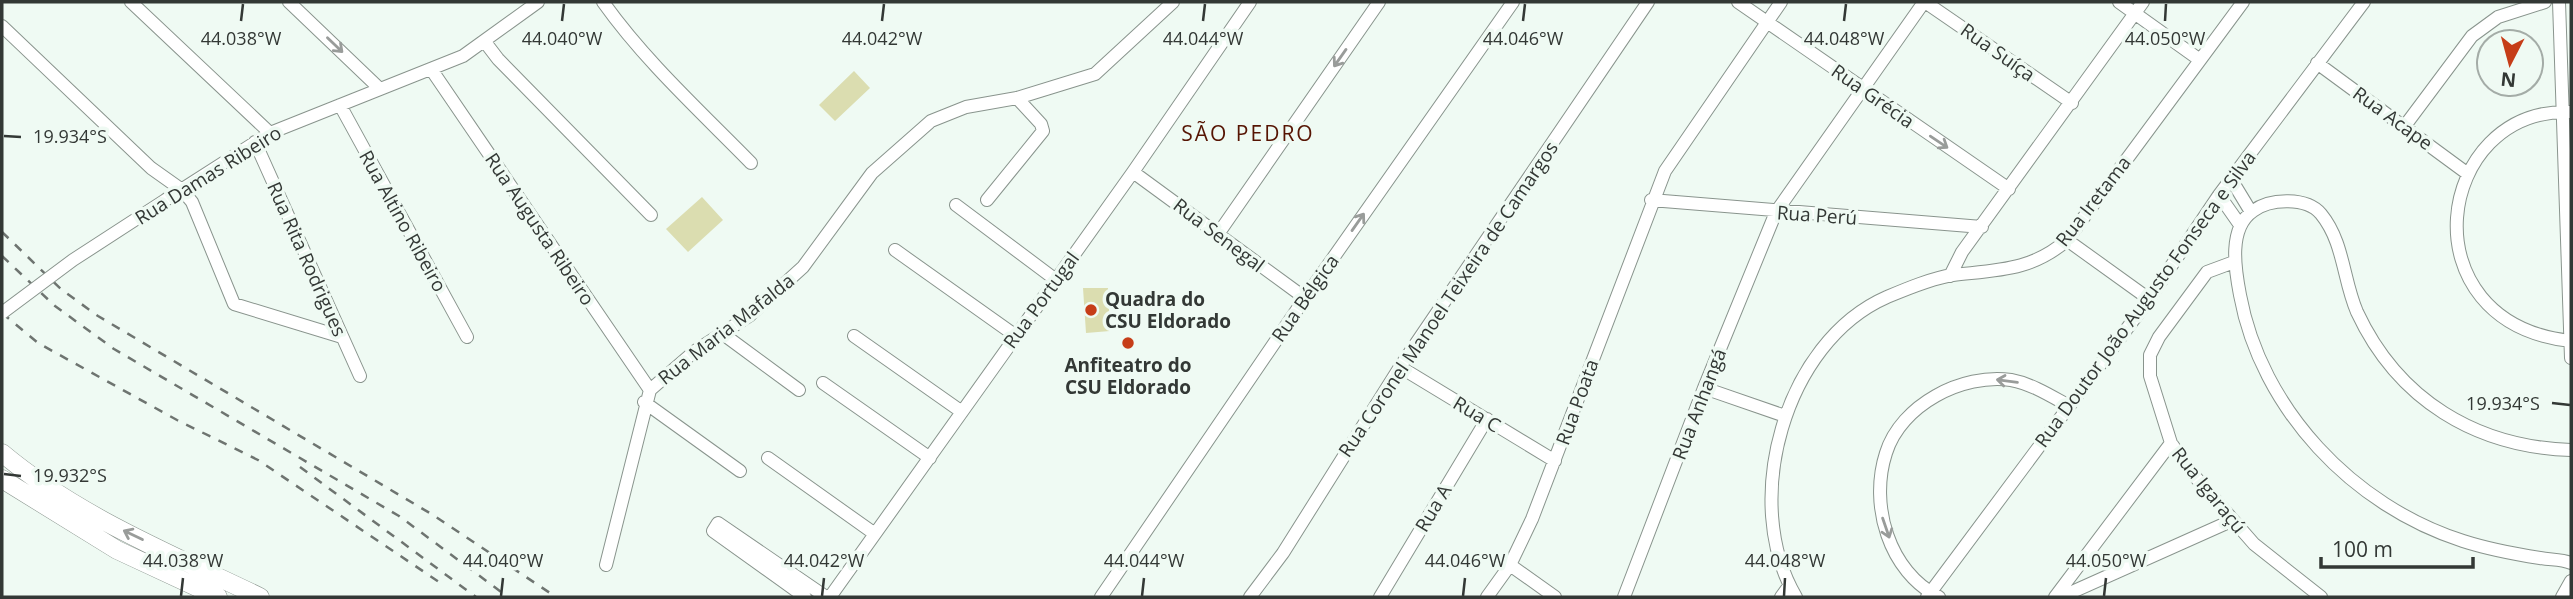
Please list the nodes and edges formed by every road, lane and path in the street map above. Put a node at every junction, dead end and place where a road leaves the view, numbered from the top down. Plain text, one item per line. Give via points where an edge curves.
1 (131, 2) edge
2 (289, 2) edge
3 (538, 2) edge
4 (603, 2) edge
5 (1172, 2) edge
6 (1250, 2) edge
7 (1379, 2) edge
8 (1513, 2) edge
9 (1648, 2) edge
10 (1738, 2) edge
11 (1781, 2) edge
12 (1925, 2) edge
13 (2119, 2) edge
14 (2143, 2) edge
15 (2243, 2) edge
16 (2364, 2) edge
17 (2545, 2) edge
18 (2559, 2) edge
19 (2135, 13) junction
20 (1766, 22) junction
21 (2, 26) edge
22 (485, 42) junction
23 (2200, 60) junction
24 (2317, 63) junction
25 (431, 69) junction
26 (380, 89) junction
27 (1862, 90) junction
28 (1017, 98) junction
29 (2071, 103) junction
30 (340, 105) junction
31 (2567, 112) edge
32 (2404, 127) junction
33 (270, 133) junction
34 (255, 142) junction
35 (751, 163) dead end
36 (1133, 172) junction
37 (2468, 174) junction
38 (2231, 179) junction
39 (2009, 189) junction
40 (182, 190) junction
41 (2219, 195) junction
42 (987, 200) dead end
43 (1651, 200) junction
44 (956, 205) dead end
45 (1776, 212) junction
46 (2251, 212) junction
47 (651, 215) dead end
48 (2240, 225) junction
49 (1982, 227) junction
50 (1218, 234) junction
51 (2067, 240) junction
52 (895, 250) dead end
53 (1962, 252) junction
54 (2234, 262) junction
55 (1964, 275) junction
56 (1950, 276) junction
57 (1056, 280) junction
58 (1305, 298) junction
59 (2149, 299) junction
60 (2, 313) edge
61 (723, 334) junction
62 (854, 336) dead end
63 (1016, 336) junction
64 (342, 337) junction
65 (467, 337) dead end
66 (2571, 341) edge
67 (2571, 358) edge
68 (1400, 367) junction
69 (360, 376) dead end
70 (823, 383) dead end
71 (1704, 388) junction
72 (799, 390) dead end
73 (647, 396) junction
74 (2069, 406) junction
75 (962, 412) junction
76 (1785, 416) junction
77 (1487, 419) junction
78 (2171, 443) junction
79 (2571, 450) edge
80 (2, 453) edge
81 (768, 457) dead end
82 (930, 458) junction
83 (1555, 461) junction
84 (740, 471) dead end
85 (2, 479) edge
86 (2231, 520) junction
87 (875, 534) junction
88 (2569, 560) edge
89 (606, 565) dead end
90 (1510, 565) junction
91 (2571, 581) edge
92 (1793, 592) edge
93 (2304, 593) edge
94 (1932, 596) edge
95 (218, 597) edge
96 (260, 597) edge
97 (805, 597) edge
98 (828, 597) edge
99 (1101, 597) edge
100 (1250, 597) edge
101 (1380, 597) edge
102 (1487, 597) edge
103 (1555, 597) edge
104 (1624, 597) edge
105 (1781, 597) edge
106 (2056, 597) edge
107 (2061, 597) edge
108 (2320, 597) edge
109 (2562, 597) edge

1 - 33 street
2 -> 26 street
3 - 22 street, Rua Damas Ribeiro
4 - 35 street via 648,57
5 - 28 street, Rua Maria Mafalda via 1095,75
6 - 36 street, Rua Portugal
7 -> 50 street
58 -> 8 street, Rua Bélgica
9 - 68 street, Rua Coronel Manoel Teixeira de Camargos
10 - 20 street, Rua Grécia
11 - 20 street, Rua Poata
12 - 27 street, Rua Anhangá
12 - 29 street, Rua Suíça
13 - 19 street
14 - 19 street
15 - 23 street, Rua Iretama
16 - 24 street, Rua Doutor João Augusto Fonseca e Silva
17 - 32 street via 2498,17 2472,36
18 - 31 street
19 - 23 street
19 - 29 street
20 - 27 street, Rua Grécia
20 - 43 street, Rua Poata via 1665,171
21 - 40 street via 151,168
22 - 25 street, Rua Damas Ribeiro
22 - 47 street
23 - 51 street, Rua Iretama
24 - 32 street, Rua Acape
24 - 38 street, Rua Doutor João Augusto Fonseca e Silva
25 - 26 street, Rua Damas Ribeiro
25 - 73 street, Rua Augusta Ribeiro
26 - 30 street, Rua Damas Ribeiro
27 -> 39 street, Rua Grécia
27 - 45 street, Rua Anhangá
28 - 42 street via 1043,131
28 - 61 street, Rua Maria Mafalda via 966,107 931,121 900,145 872,173 803,267
29 - 39 street
30 - 33 street, Rua Damas Ribeiro
30 - 65 street, Rua Altino Ribeiro
31 - 37 street via 2518,124 2481,154
31 - 66 street
32 - 37 street, Rua Acape
33 - 34 street, Rua Damas Ribeiro
34 - 40 street, Rua Damas Ribeiro
34 - 64 street, Rua Rita Rodrigues
36 - 50 street, Rua Senegal
36 - 57 street, Rua Portugal
37 - 66 street via 2458,201 2456,230 2460,259 2472,286 2491,309 2514,326 2542,337
38 - 41 street, Rua Doutor João Augusto Fonseca e Silva
38 - 46 street
39 - 49 street
40 - 60 street, Rua Damas Ribeiro, bridge via 73,260
40 - 64 street via 192,202 234,304
41 - 48 street
41 - 59 street, Rua Doutor João Augusto Fonseca e Silva
43 - 45 street, Rua Perú
43 - 83 street, Rua Poata
44 - 57 street
45 - 49 street, Rua Perú
45 - 71 street, Rua Anhangá
46 - 48 street
46 - 79 street via 2266,203 2295,201 2319,211 2333,230 2362,321 2406,386 2430,405 2513,443
48 - 54 street
49 - 53 street
50 - 58 street, Rua Senegal
51 - 55 street, Rua Iretama via 2053,252 2015,269
51 - 59 street
52 - 63 street
53 - 55 street
53 - 56 street
54 - 78 street, Rua Igaraçú via 2207,272 2150,355 2150,376
54 - 88 street via 2246,326 2260,358 2297,423 2328,459 2387,506 2423,525 2505,552
55 - 56 street, Rua Iretama
56 - 76 street, Rua Iretama via 1885,298 1854,317 1827,345
57 - 63 street, Rua Portugal
58 - 99 street, Rua Bélgica
59 - 74 street, Rua Doutor João Augusto Fonseca e Silva
61 - 72 street
61 - 73 street, Rua Maria Mafalda via 695,351
62 - 75 street
63 - 75 street, Rua Portugal
64 - 69 street, Rua Rita Rodrigues
66 - 67 street
68 - 77 street, Rua C
68 - 100 street, Rua Coronel Manoel Teixeira de Camargos via 1283,553
70 - 82 street
71 - 76 street
71 - 104 street, Rua Anhangá
73 - 84 street, Rua Augusta Ribeiro
73 - 89 street, Rua Maria Mafalda
74 - 94 street, Rua Doutor João Augusto Fonseca e Silva
74 -> 94 street via 2026,384 1980,380 1936,395 1902,426 1886,452 1880,483 1881,515 1898,557
75 - 82 street, Rua Portugal
76 - 92 street, Rua Iretama via 1772,470 1771,510
77 - 83 street, Rua C
77 - 101 street, Rua A
78 - 86 street, Rua Igaraçú
78 - 106 street
96 -> 80 highway via 124,531
81 - 87 street
82 - 87 street, Rua Portugal
83 - 90 street, Rua Poata
85 - 95 highway via 117,550
86 - 93 street, Rua Igaraçú
86 - 107 street
87 - 98 street, Rua Portugal
90 - 102 street, Rua Poata
90 - 103 street
91 - 109 street
92 - 105 street
93 - 108 street, Rua Igaraçú
97 - 98 street via 713,531 718,523

